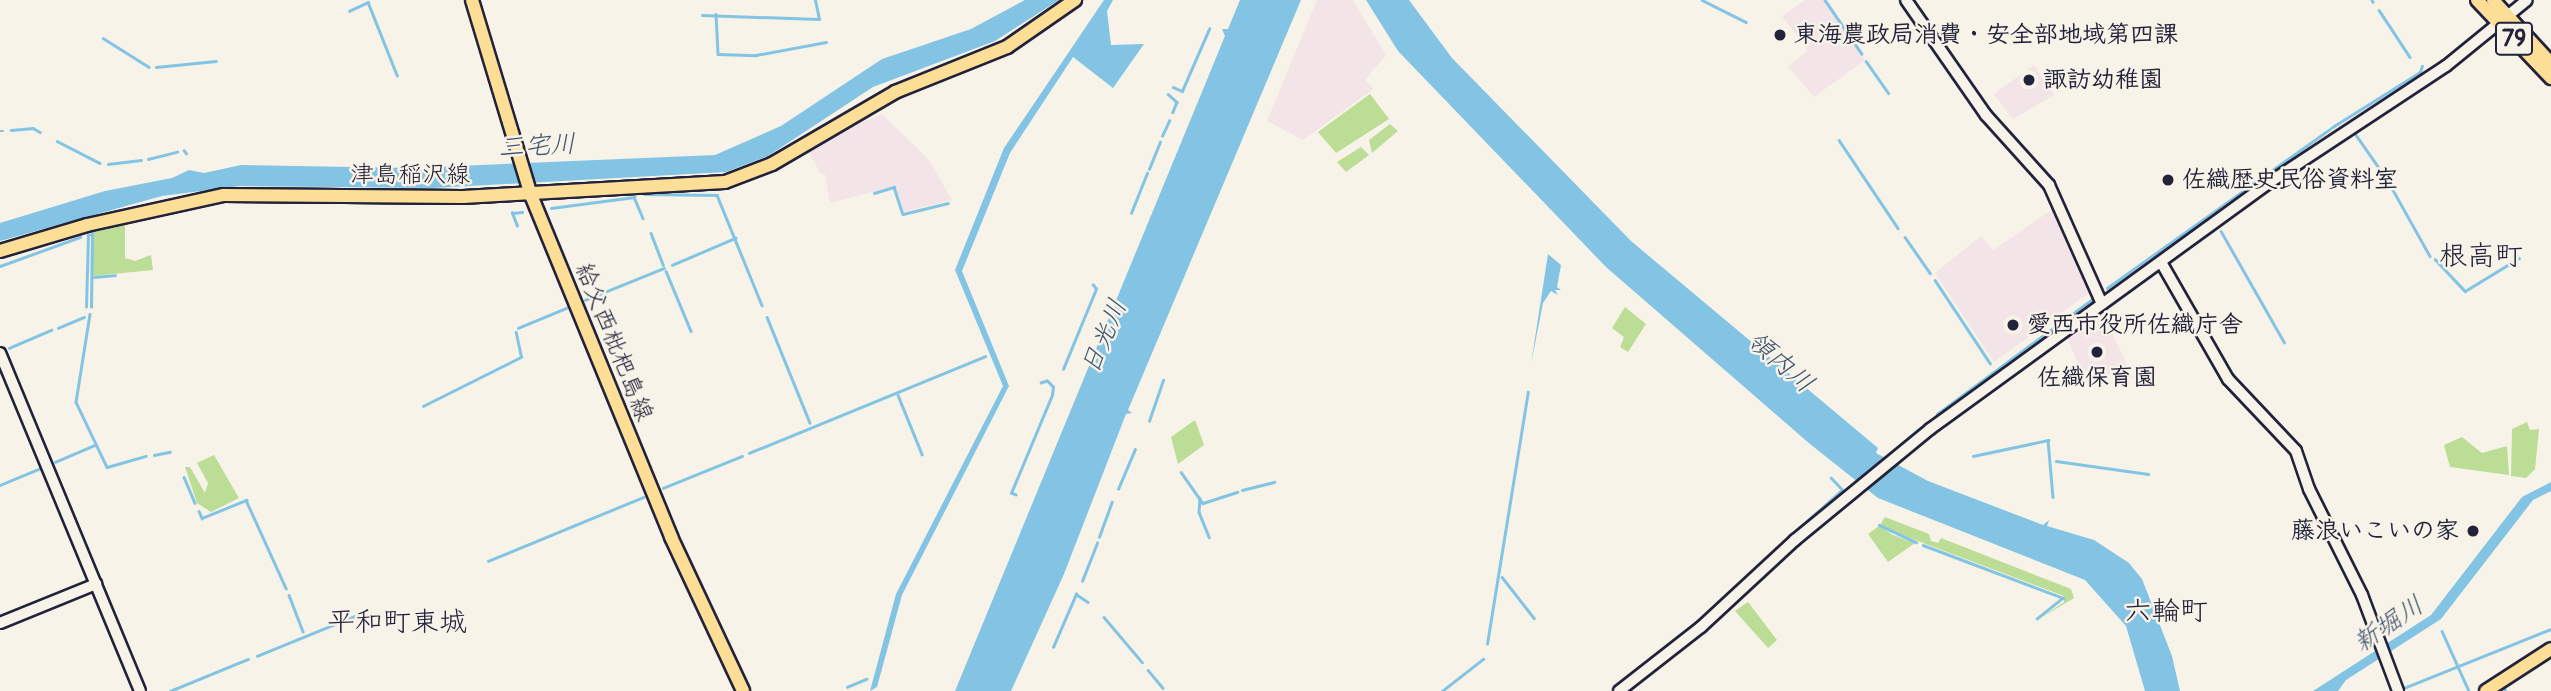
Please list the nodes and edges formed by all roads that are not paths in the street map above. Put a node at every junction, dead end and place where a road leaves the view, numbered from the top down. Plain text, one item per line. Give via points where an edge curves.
1 (472, 0) edge
2 (1075, 0) edge
3 (1906, 0) edge
4 (2477, 0) edge
5 (2493, 0) edge
6 (2527, 0) edge
7 (2504, 19) junction
8 (2551, 63) edge
9 (2551, 78) edge
10 (529, 191) junction
11 (0, 251) edge
12 (2161, 262) junction
13 (2102, 304) junction
14 (0, 353) edge
15 (96, 584) junction
16 (0, 623) edge
17 (2551, 649) edge
18 (140, 691) edge
19 (743, 691) edge
20 (1619, 691) edge
21 (2398, 691) edge
22 (2486, 691) edge

1 - 10 main road, 給父西枇杷島線
2 - 10 main road, 津島稲沢線 via 1007,47 895,92 746,176 705,184
3 - 13 street via 1986,115 2049,185
4 - 7 main road, 79
5 - 7 main road, 79
6 - 7 street
7 - 8 main road, 79
7 - 9 main road, 79
7 - 12 street via 2438,72 2326,143
10 - 11 main road, 津島稲沢線 via 224,195 120,216
10 - 19 main road, 給父西枇杷島線 via 681,561
12 - 13 street
12 - 21 street via 2228,379 2296,451
13 - 20 street via 1930,429 1701,627
14 - 15 street
15 - 16 street
15 - 18 street
17 - 22 main road

